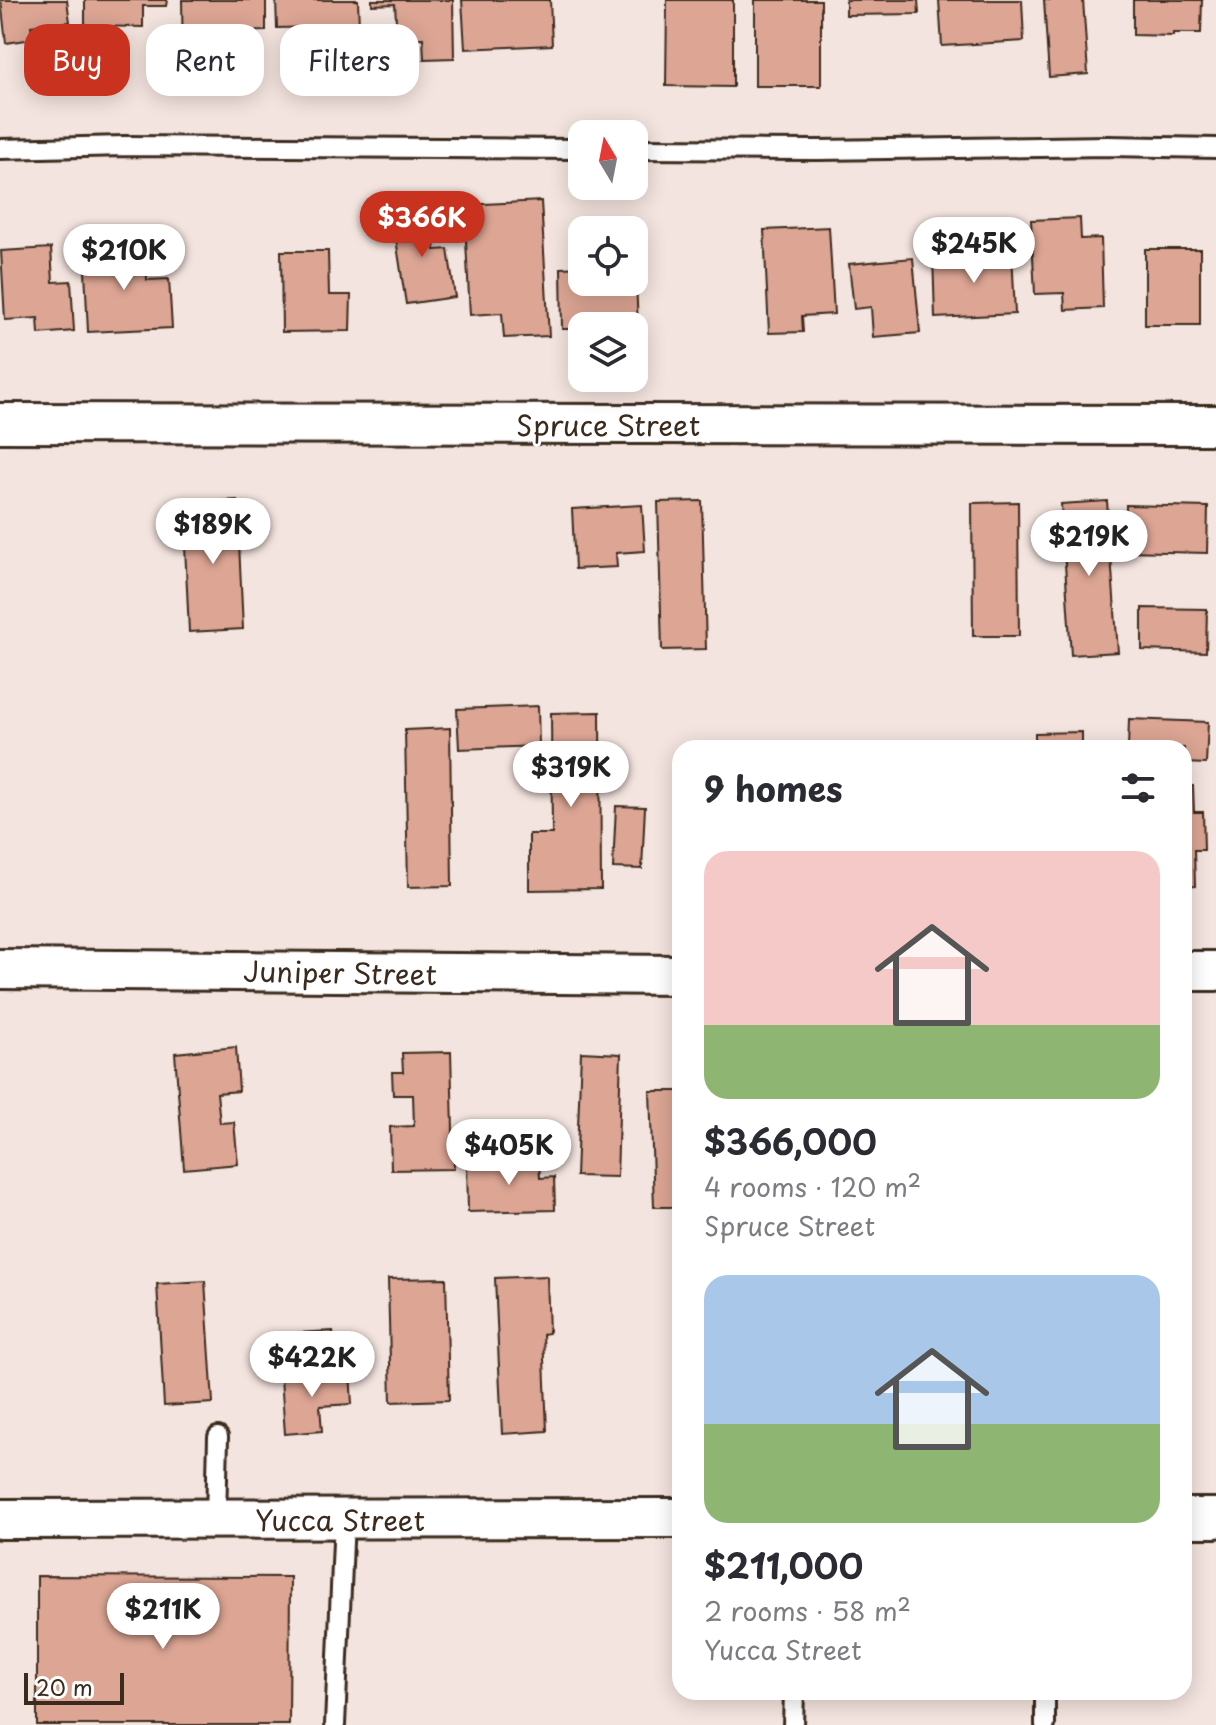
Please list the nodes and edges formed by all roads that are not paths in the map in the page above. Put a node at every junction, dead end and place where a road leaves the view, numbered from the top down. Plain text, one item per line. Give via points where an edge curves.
1 (1216, 148) edge
2 (0, 149) edge
3 (568, 149) edge
4 (648, 149) edge
5 (0, 423) edge
6 (1216, 425) edge
7 (0, 969) edge
8 (1192, 971) edge
9 (1216, 971) edge
10 (672, 975) edge
11 (218, 1437) dead end
12 (672, 1518) edge
13 (1192, 1518) edge
14 (1216, 1518) edge
15 (0, 1519) edge
16 (216, 1519) junction
17 (344, 1519) junction
18 (794, 1700) edge
19 (1045, 1700) edge
20 (335, 1725) edge
21 (793, 1725) edge
22 (1045, 1725) edge

1 - 4 lane
2 - 3 lane
5 - 6 street, Spruce Street
7 - 10 street, Juniper Street
8 - 9 street
11 - 16 lane
12 - 17 street, Yucca Street
13 - 14 street
15 - 16 street, Yucca Street
16 - 17 street, Yucca Street
17 - 20 lane
18 - 21 lane
19 - 22 lane

